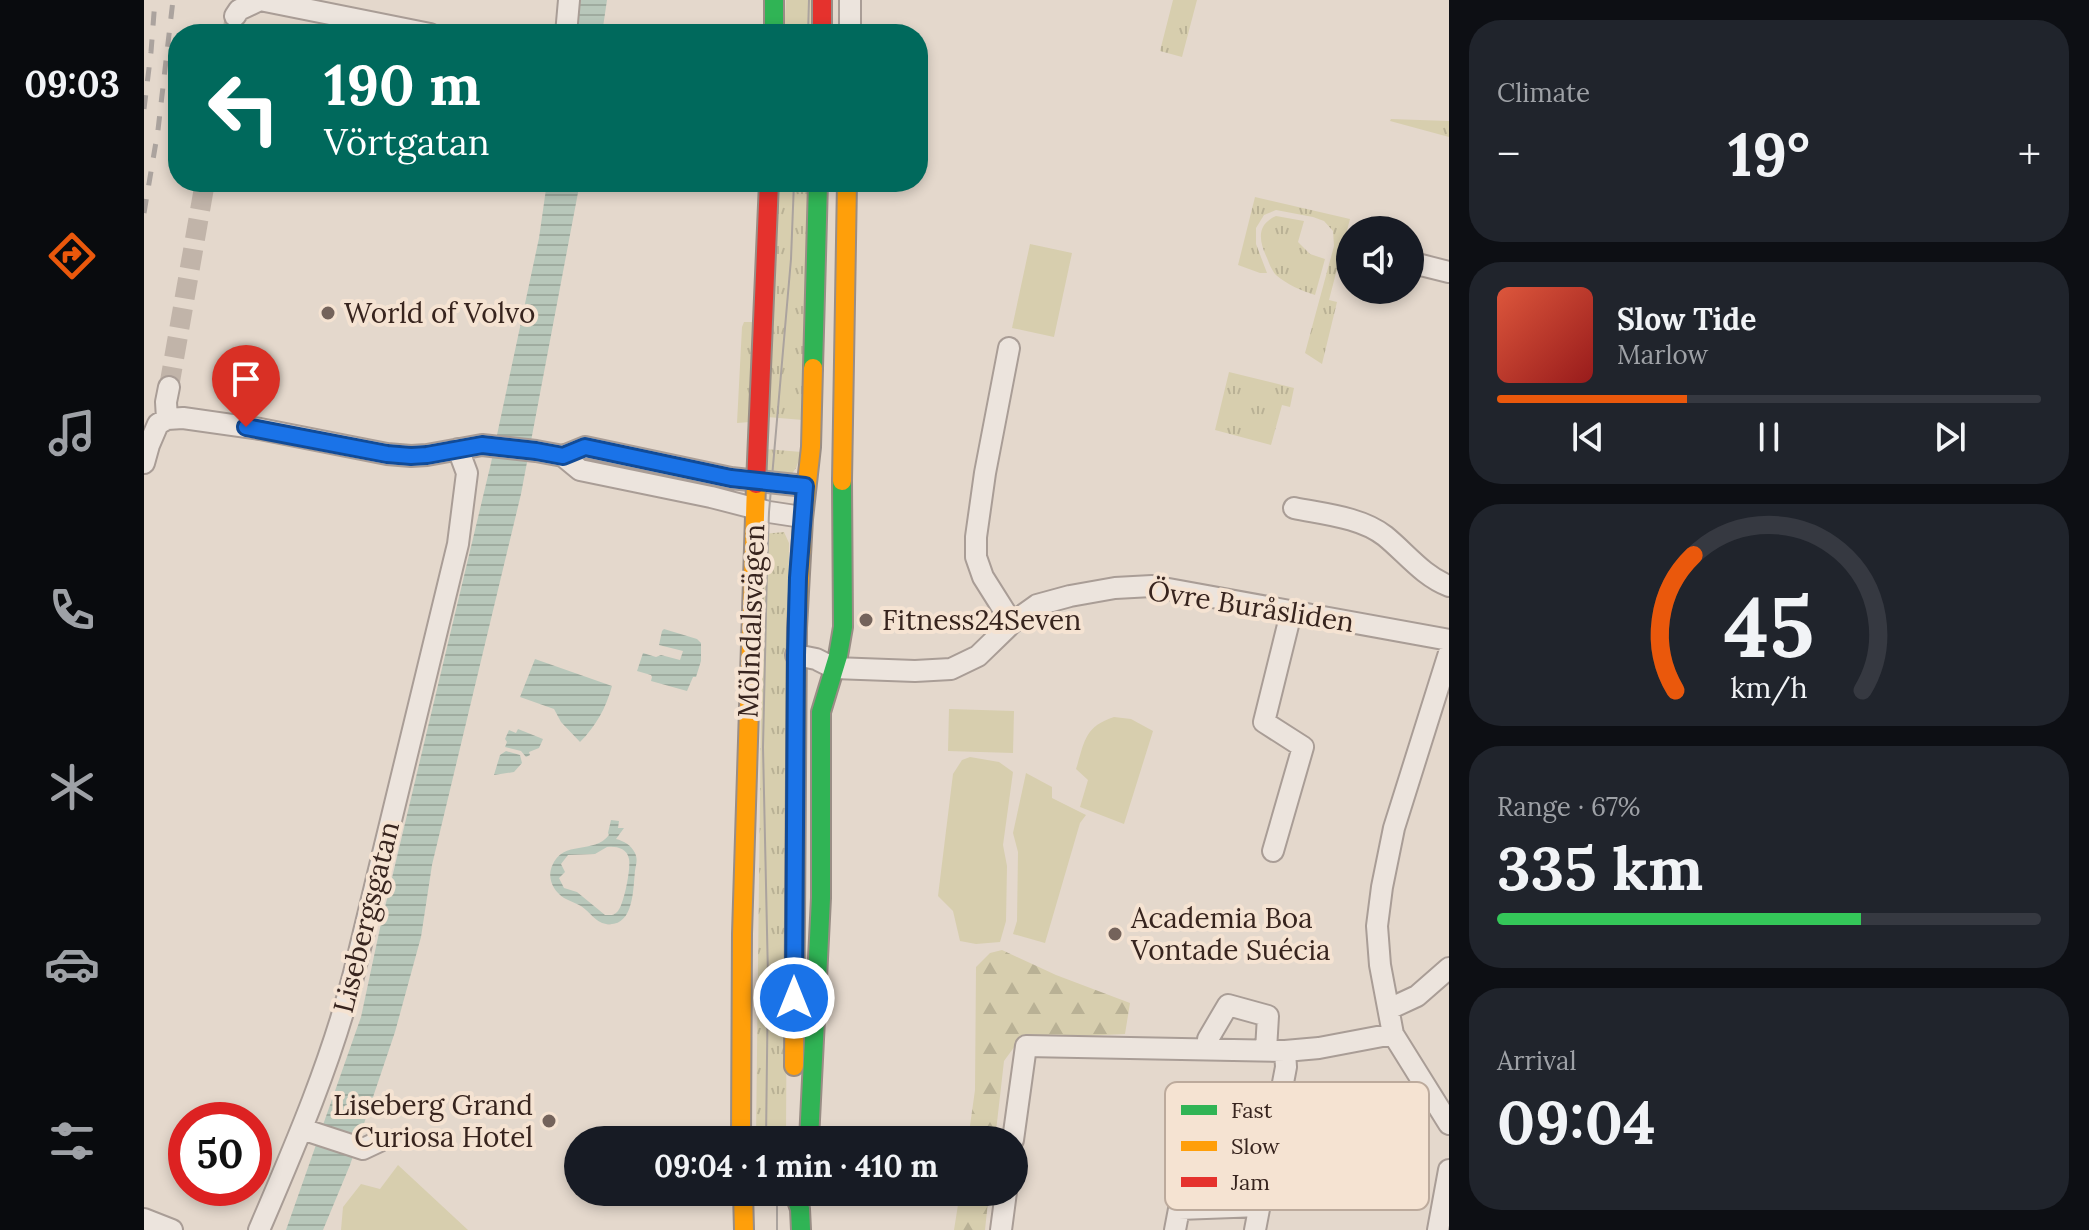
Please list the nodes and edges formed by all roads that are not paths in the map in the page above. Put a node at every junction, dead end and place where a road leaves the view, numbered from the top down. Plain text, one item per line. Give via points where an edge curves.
1 (260, 0) edge
2 (569, 0) edge
3 (774, 0) edge
4 (822, 0) edge
5 (850, 0) edge
6 (235, 16) dead end
7 (380, 24) edge
8 (567, 24) edge
9 (774, 24) edge
10 (822, 24) edge
11 (850, 24) edge
12 (769, 192) edge
13 (818, 192) edge
14 (847, 192) edge
15 (1424, 266) edge
16 (1449, 272) edge
17 (1009, 348) dead end
18 (169, 387) tunnel mouth
19 (167, 419) junction
20 (458, 449) junction
21 (563, 456) junction
22 (144, 463) edge
23 (755, 481) junction
24 (805, 486) junction
25 (1294, 508) dead end
26 (755, 509) junction
27 (802, 517) junction
28 (1449, 586) edge
29 (1291, 613) junction
30 (1012, 623) junction
31 (1449, 640) edge
32 (1449, 654) edge
33 (796, 655) junction
34 (834, 668) junction
35 (1273, 851) dead end
36 (822, 853) junction
37 (793, 884) junction
38 (1449, 968) edge
39 (1389, 1009) junction
40 (1393, 1034) junction
41 (1208, 1049) junction
42 (1276, 1051) junction
43 (740, 1060) junction
44 (1283, 1082) edge
45 (1423, 1082) edge
46 (1429, 1092) edge
47 (1449, 1124) edge
48 (741, 1126) edge
49 (753, 1126) edge
50 (794, 1126) edge
51 (810, 1126) edge
52 (1015, 1126) edge
53 (302, 1129) junction
54 (372, 1145) dead end
55 (1449, 1170) edge
56 (743, 1206) edge
57 (797, 1206) edge
58 (1004, 1206) edge
59 (1179, 1210) edge
60 (1259, 1210) edge
61 (144, 1219) edge
62 (744, 1227) edge
63 (172, 1230) edge
64 (259, 1230) edge
65 (801, 1230) edge
66 (1001, 1230) edge
67 (1175, 1230) edge
68 (1255, 1230) edge
69 (1438, 1230) edge

1 - 6 street
1 - 7 street
2 - 8 street
3 - 9 main road
4 - 10 main road
5 - 11 street
12 - 23 main road, Mölndalsvägen
13 - 24 main road, Mölndalsvägen via 811,447
14 - 34 main road via 843,627
15 - 16 street
17 - 30 street via 985,473 976,557
18 - 19 street
19 - 20 street via 260,429 387,454
19 - 22 street via 158,424
20 - 21 street via 482,445
20 - 53 street, Lisebergsgatan via 467,473 458,544 343,1014
21 - 23 street via 585,447
21 - 26 street via 580,470
23 - 24 street
23 - 26 main road, Mölndalsvägen
24 - 27 main road, Mölndalsvägen
25 - 28 street via 1370,527
26 - 27 street
26 - 43 main road, Mölndalsvägen
27 - 33 main road, Mölndalsvägen
29 - 30 street, Övre Buråsliden via 1152,586 1070,596 1037,605
29 - 31 street, Övre Buråsliden
29 - 35 street via 1264,722 1303,747
30 - 34 street, Övre Buråsliden via 978,656 951,669
32 - 39 street via 1394,828 1382,887 1377,926
33 - 34 street, Övre Buråsliden
33 - 37 main road, Mölndalsvägen
34 - 36 main road via 821,712
36 - 37 street via 805,855
36 - 51 main road
37 - 50 main road, Mölndalsvägen
38 - 39 street via 1417,996
39 - 40 street
40 - 42 street
40 - 45 street
41 - 42 street
41 - 42 street via 1208,1039 1228,1005 1268,1016
41 - 52 street via 1026,1046
42 - 44 street via 1286,1067
43 - 48 main road, Mölndalsvägen
43 - 49 street, Mölndalsvägen via 753,1083
46 - 47 street
53 - 54 street
53 - 64 street, Lisebergsgatan
55 - 69 street
56 - 62 main road
57 - 65 main road
58 - 66 street
59 - 67 street
60 - 68 street
61 - 63 street

